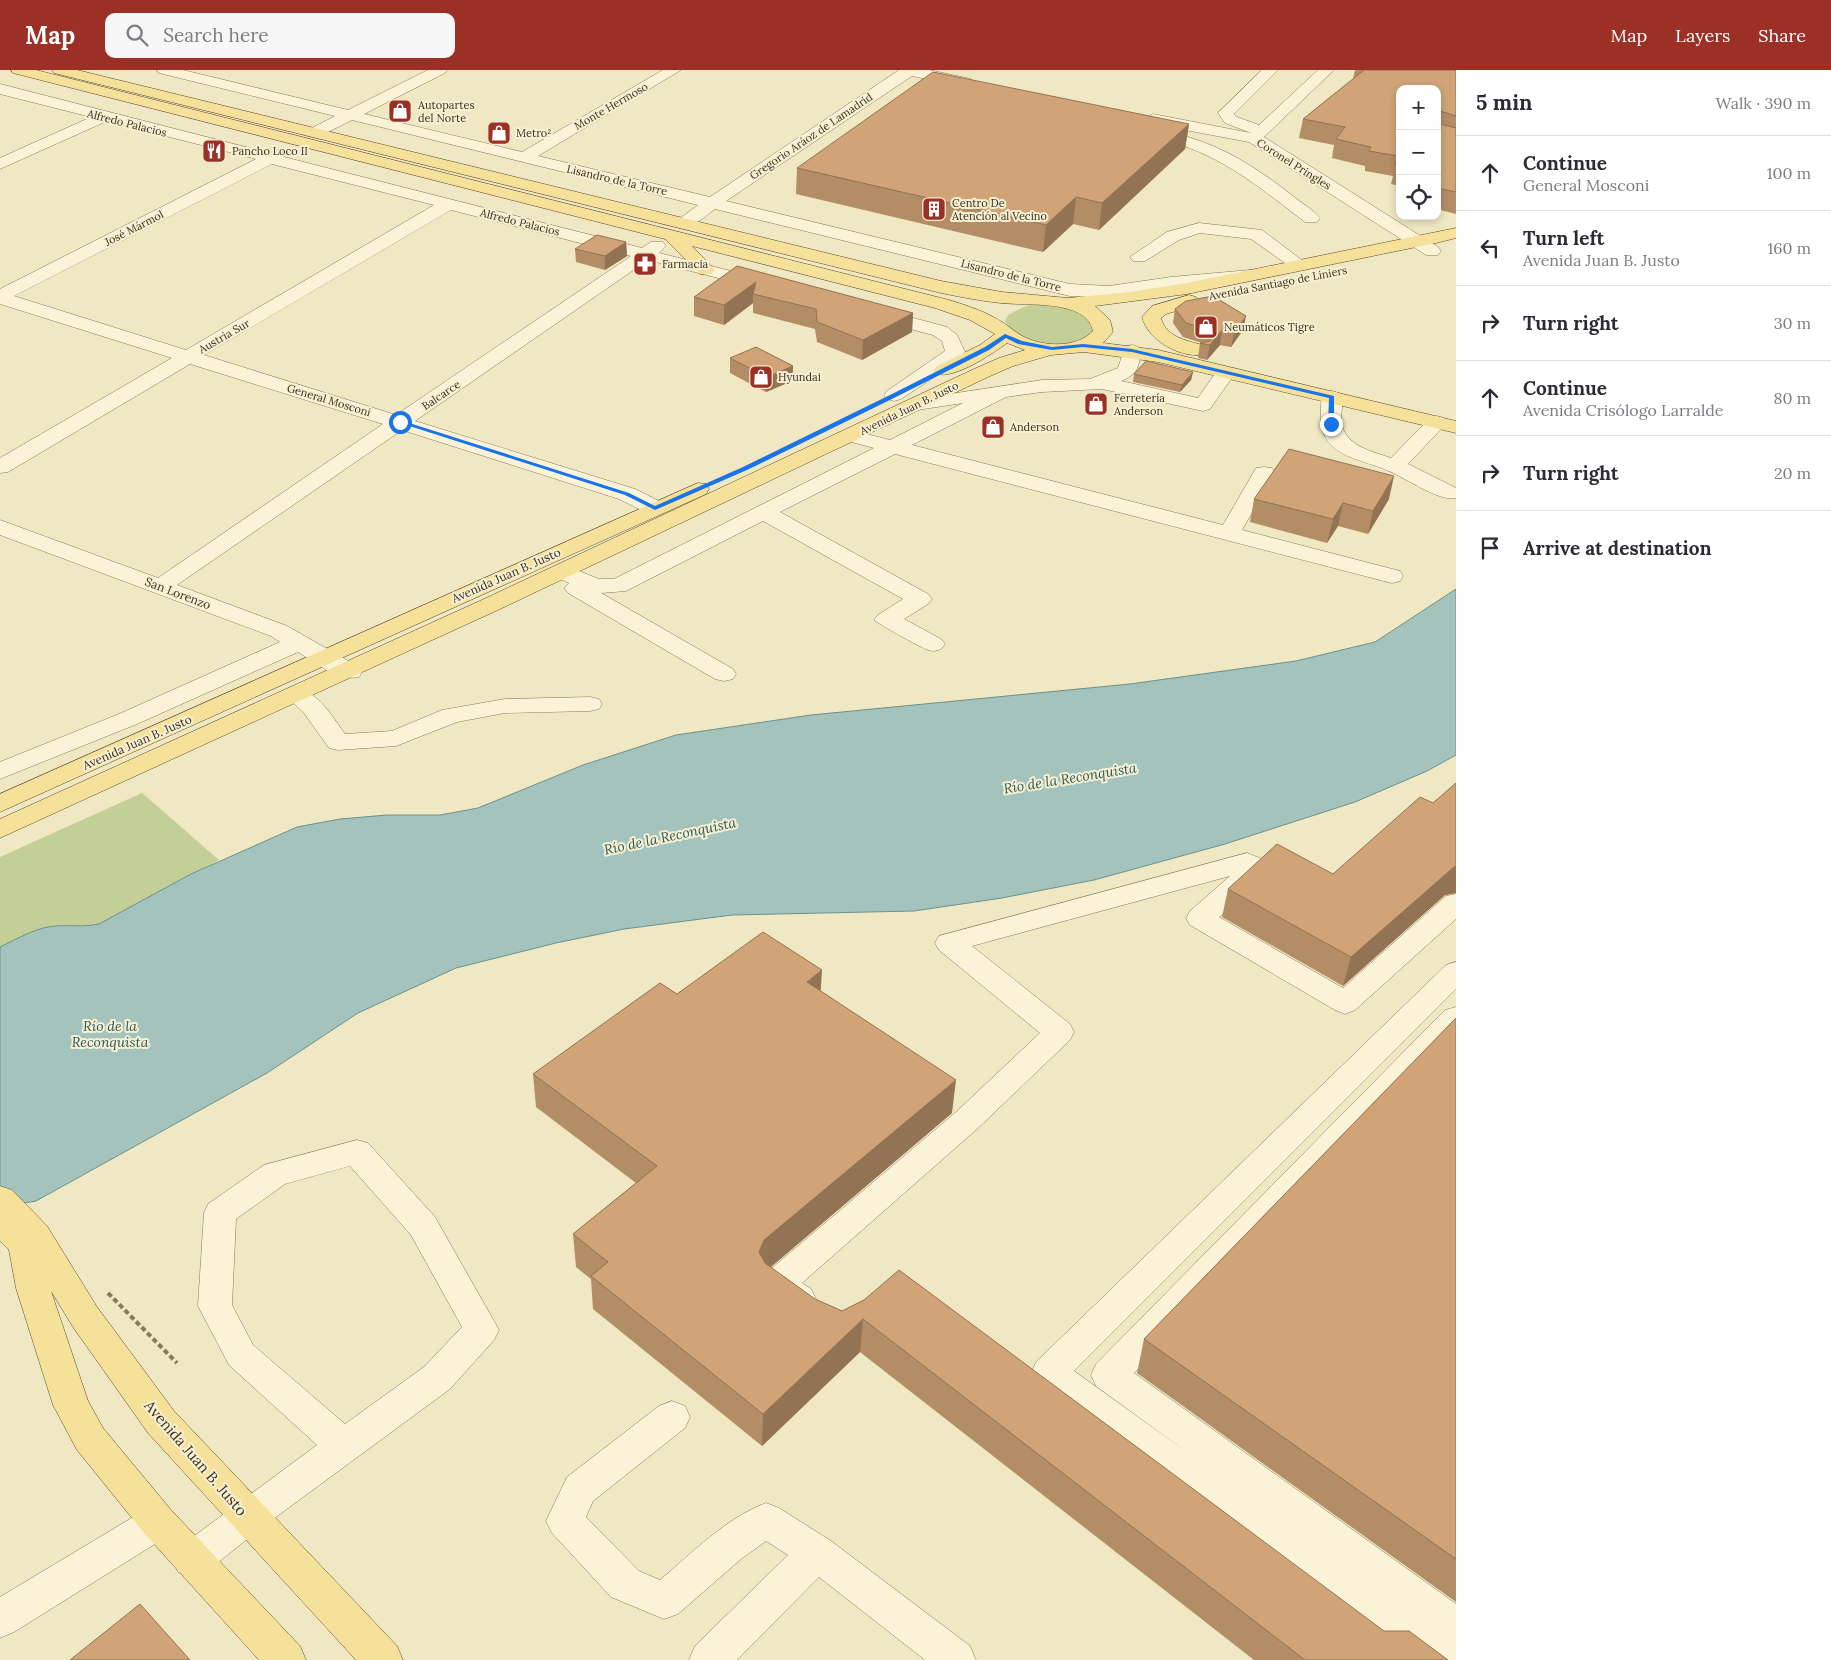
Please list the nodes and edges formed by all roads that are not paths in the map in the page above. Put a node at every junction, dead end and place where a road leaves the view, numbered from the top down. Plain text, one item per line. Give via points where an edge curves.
1 (18, 70) edge
2 (59, 70) edge
3 (164, 70) edge
4 (440, 70) edge
5 (674, 70) edge
6 (908, 70) edge
7 (1271, 70) edge
8 (1327, 70) edge
9 (198, 73) edge
10 (977, 84) edge
11 (918, 86) edge
12 (0, 89) edge
13 (966, 96) edge
14 (350, 116) junction
15 (1141, 116) edge
16 (104, 117) junction
17 (1209, 130) junction
18 (1148, 133) edge
19 (1258, 135) junction
20 (309, 137) junction
21 (1196, 143) junction
22 (522, 158) junction
23 (269, 159) junction
24 (0, 164) edge
25 (712, 203) junction
26 (448, 204) junction
27 (1312, 218) dead end
28 (677, 229) junction
29 (1456, 232) edge
30 (1415, 241) junction
31 (1456, 246) edge
32 (1432, 251) junction
33 (647, 254) junction
34 (1139, 257) dead end
35 (1298, 264) junction
36 (706, 270) junction
37 (804, 286) edge
38 (776, 288) edge
39 (880, 288) junction
40 (1068, 296) junction
41 (0, 297) edge
42 (1204, 297) junction
43 (1037, 301) junction
44 (858, 309) edge
45 (1102, 322) junction
46 (1002, 331) junction
47 (1083, 346) junction
48 (1052, 349) junction
49 (1132, 351) junction
50 (188, 357) junction
51 (1228, 367) junction
52 (981, 373) junction
53 (1102, 383) junction
54 (999, 393) junction
55 (894, 396) junction
56 (1332, 397) junction
57 (917, 404) junction
58 (400, 422) junction
59 (1450, 422) edge
60 (851, 436) junction
61 (892, 447) junction
62 (1395, 466) junction
63 (0, 467) edge
64 (1264, 473) dead end
65 (1450, 493) dead end
66 (655, 508) junction
67 (764, 512) junction
68 (0, 527) edge
69 (1229, 534) junction
70 (560, 574) junction
71 (1392, 576) dead end
72 (161, 586) junction
73 (299, 644) junction
74 (933, 644) dead end
75 (326, 657) junction
76 (350, 672) junction
77 (724, 674) dead end
78 (297, 695) junction
79 (590, 704) dead end
80 (0, 771) edge
81 (0, 804) edge
82 (0, 829) edge
83 (1456, 903) edge
84 (1456, 972) edge
85 (1456, 1018) edge
86 (0, 1199) edge
87 (0, 1220) edge
88 (30, 1240) junction
89 (824, 1317) edge
90 (1023, 1376) edge
91 (672, 1417) dead end
92 (344, 1446) junction
93 (248, 1516) junction
94 (158, 1522) junction
95 (817, 1553) junction
96 (192, 1560) junction
97 (0, 1619) edge
98 (1456, 1627) edge
99 (944, 1657) edge
100 (286, 1660) edge
101 (383, 1660) edge
102 (710, 1660) edge
103 (1404, 1660) edge
104 (1443, 1660) edge

1 - 20 main road
2 - 20 main road
3 - 9 street, Lisandro de la Torre
4 - 14 street, José Mármol
5 - 22 street, Monte Hermoso
6 - 10 street
6 - 25 street, Gregorio Aráoz de Lamadrid
7 - 19 street via 1226,113 1231,120
8 - 19 street
9 - 14 street, Lisandro de la Torre
11 - 13 street
12 - 16 street, Alfredo Palacios
14 - 20 street, José Mármol
14 - 22 street, Lisandro de la Torre
15 - 17 street, Coronel Pringles
16 - 23 street, Alfredo Palacios
16 - 24 street
17 - 19 street, Coronel Pringles
17 - 21 street
18 - 21 street
19 - 30 street, Coronel Pringles
20 - 23 street, José Mármol
20 - 28 main road
21 - 27 street via 1224,156
22 - 25 street, Lisandro de la Torre
23 - 26 street, Alfredo Palacios
23 - 41 street, José Mármol
25 - 28 street, Gregorio Aráoz de Lamadrid
25 - 40 street, Lisandro de la Torre
26 - 33 street, Alfredo Palacios
26 - 50 street, Austria Sur
28 - 33 street, Balcarce
28 - 36 main road
28 - 39 main road
28 - 43 main road via 940,287
29 - 30 main road, Avenida Santiago de Liniers
30 - 32 street, Coronel Pringles
30 - 35 main road, Avenida Santiago de Liniers
31 - 32 main road, Avenida Santiago de Liniers
32 - 42 main road, Avenida Santiago de Liniers
33 - 36 street, Alfredo Palacios
33 - 58 street, Balcarce
34 - 35 street via 1173,236 1199,228 1256,234
35 - 40 main road, Avenida Santiago de Liniers via 1263,274 1120,301
36 - 38 street, Alfredo Palacios
37 - 39 main road via 824,283 856,289
39 - 46 main road via 964,311
40 - 43 main road
40 - 45 main road
41 - 50 street, General Mosconi
42 - 45 main road, Avenida Santiago de Liniers via 1153,305
42 - 51 main road via 1159,310 1151,317 1152,323 1155,330 1171,342
43 - 46 main road via 1010,306 1001,312 997,320
44 - 55 street via 940,331 954,342 955,352 950,358
45 - 47 main road via 1100,337
45 - 51 main road via 1144,342
46 - 48 main road via 1020,343
46 - 55 main road, Avenida Juan B. Justo via 987,349
47 - 48 main road
47 - 49 main road
48 - 52 main road, Avenida Juan B. Justo
49 - 51 main road
49 - 53 street via 1127,371
50 - 58 street, General Mosconi
50 - 63 street, Austria Sur
51 - 53 street via 1203,405
51 - 56 main road
51 - 59 main road
52 - 54 street via 980,385
52 - 57 main road, Avenida Juan B. Justo
53 - 54 street via 1042,386
54 - 57 street
54 - 61 street
55 - 66 main road, Avenida Juan B. Justo
56 - 59 main road
56 - 62 street via 1331,424 1335,438 1355,453
57 - 60 main road, Avenida Juan B. Justo
58 - 66 street, General Mosconi via 627,494
58 - 72 street, Balcarce
59 - 62 street
60 - 61 street
60 - 70 main road, Avenida Juan B. Justo
61 - 67 street
61 - 69 street
62 - 65 street
64 - 69 street
66 - 75 main road, Avenida Juan B. Justo
67 - 70 street via 618,586 595,586
67 - 74 street via 920,599 886,620
68 - 72 street, San Lorenzo
69 - 71 street
70 - 76 main road, Avenida Juan B. Justo
70 - 77 street
72 - 73 street, San Lorenzo via 279,631
73 - 75 street, San Lorenzo
73 - 80 street
75 - 76 street, San Lorenzo
75 - 81 main road, Avenida Juan B. Justo
76 - 78 main road, Avenida Juan B. Justo
78 - 79 street via 313,708 338,742 396,738 451,715 496,708
78 - 82 main road, Avenida Juan B. Justo
83 - 89 street via 1345,1003 1200,918 1257,867 1247,862 949,943 1059,1032 966,1121 778,1284
84 - 104 street via 1049,1373
85 - 98 street via 1108,1375
86 - 88 main road
87 - 88 main road
88 - 93 main road, Avenida Juan B. Justo via 161,1422
88 - 94 main road via 33,1288 71,1406 90,1439
90 - 103 street
91 - 95 street via 580,1489 565,1520 625,1584 664,1601 727,1547 766,1520
92 - 92 street via 241,1355 215,1306 220,1213 275,1174 356,1152 423,1226 482,1330 437,1378
92 - 93 street
93 - 96 street
93 - 101 main road, Avenida Juan B. Justo
94 - 96 main road
94 - 97 street
95 - 99 street
95 - 102 street
96 - 100 main road

